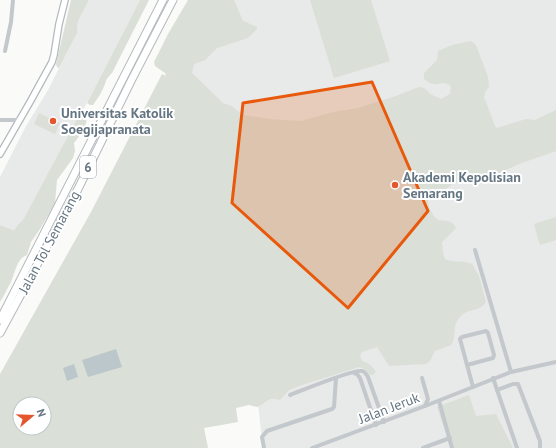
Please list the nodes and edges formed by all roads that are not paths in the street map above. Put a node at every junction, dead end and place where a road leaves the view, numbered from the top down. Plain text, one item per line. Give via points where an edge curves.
1 (13, 0) edge
2 (65, 0) edge
3 (163, 0) edge
4 (173, 0) edge
5 (5, 51) dead end
6 (0, 120) edge
7 (19, 120) junction
8 (0, 154) edge
9 (475, 250) dead end
10 (0, 320) edge
11 (0, 333) edge
12 (556, 362) edge
13 (467, 365) junction
14 (511, 372) junction
15 (351, 373) junction
16 (336, 378) junction
17 (422, 378) dead end
18 (493, 378) junction
19 (472, 387) junction
20 (496, 390) junction
21 (290, 395) dead end
22 (438, 401) junction
23 (425, 406) junction
24 (384, 422) junction
25 (376, 425) junction
26 (450, 438) junction
27 (264, 448) edge
28 (312, 448) edge
29 (423, 448) edge
30 (452, 448) edge
31 (517, 448) edge
32 (540, 448) edge

1 - 5 street
2 - 7 main road via 54,55
3 - 10 highway, Jalan Tol Semarang / 6
4 - 11 highway, Jalan Tol Semarang / 6 via 78,189
6 - 7 street
7 - 8 main road
9 - 14 street
12 - 14 street, Jalan Jeruk
13 - 13 street via 461,338 488,332 493,358
13 - 19 street
14 - 18 street, Jalan Jeruk
15 - 16 street
15 - 24 street via 365,372
15 - 25 street via 358,374 360,378
16 - 21 street
16 - 27 street via 332,409 267,431 262,437
17 - 23 street via 428,399
18 - 19 street, Jalan Jeruk
18 - 20 street
19 - 22 street, Jalan Jeruk
20 - 31 street
20 - 32 street via 518,384 540,441
22 - 23 street, Jalan Jeruk
22 - 26 street
23 - 24 street, Jalan Jeruk
24 - 25 street, Jalan Jeruk
25 - 28 street, Jalan Jeruk
26 - 29 street
26 - 30 street

